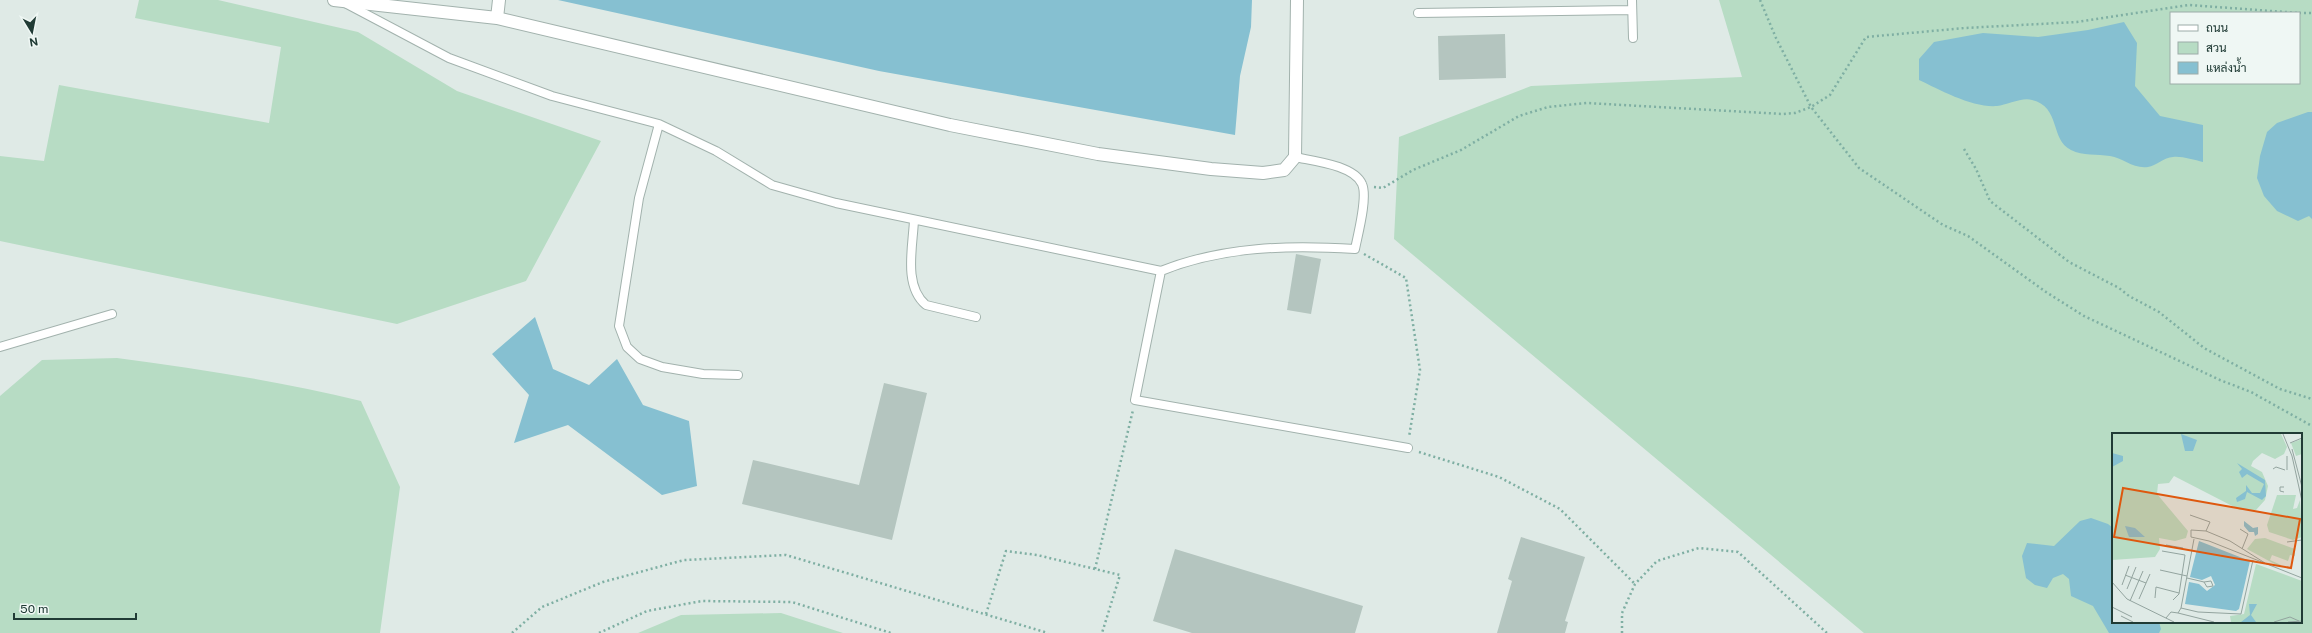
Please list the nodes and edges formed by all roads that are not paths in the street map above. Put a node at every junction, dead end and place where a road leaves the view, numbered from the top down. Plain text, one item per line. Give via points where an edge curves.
1 (498, 0) edge
2 (1298, 0) edge
3 (1632, 0) edge
4 (338, 1) edge
5 (1632, 10) junction
6 (1418, 13) dead end
7 (497, 18) junction
8 (1633, 38) dead end
9 (659, 124) junction
10 (1295, 157) junction
11 (914, 220) junction
12 (1161, 271) junction
13 (112, 314) dead end
14 (976, 317) dead end
15 (0, 347) edge
16 (738, 375) dead end
17 (1408, 448) road end

1 - 7 street
2 - 10 street
3 - 5 lane
4 - 7 street
4 - 9 lane via 449,58 552,96
5 - 6 lane
5 - 8 lane
7 - 10 street via 950,125 1098,154 1263,173 1284,170
9 - 11 lane via 716,151 772,185 836,203
9 - 16 lane via 639,198 619,326 627,347 640,359 662,367 703,374
10 - 12 lane via 1337,166 1355,176 1362,184 1364,197 1355,249 1306,246 1263,248 1183,262
11 - 12 lane
11 - 14 lane via 912,282 920,300 926,305
12 - 17 lane via 1135,400
13 - 15 lane

